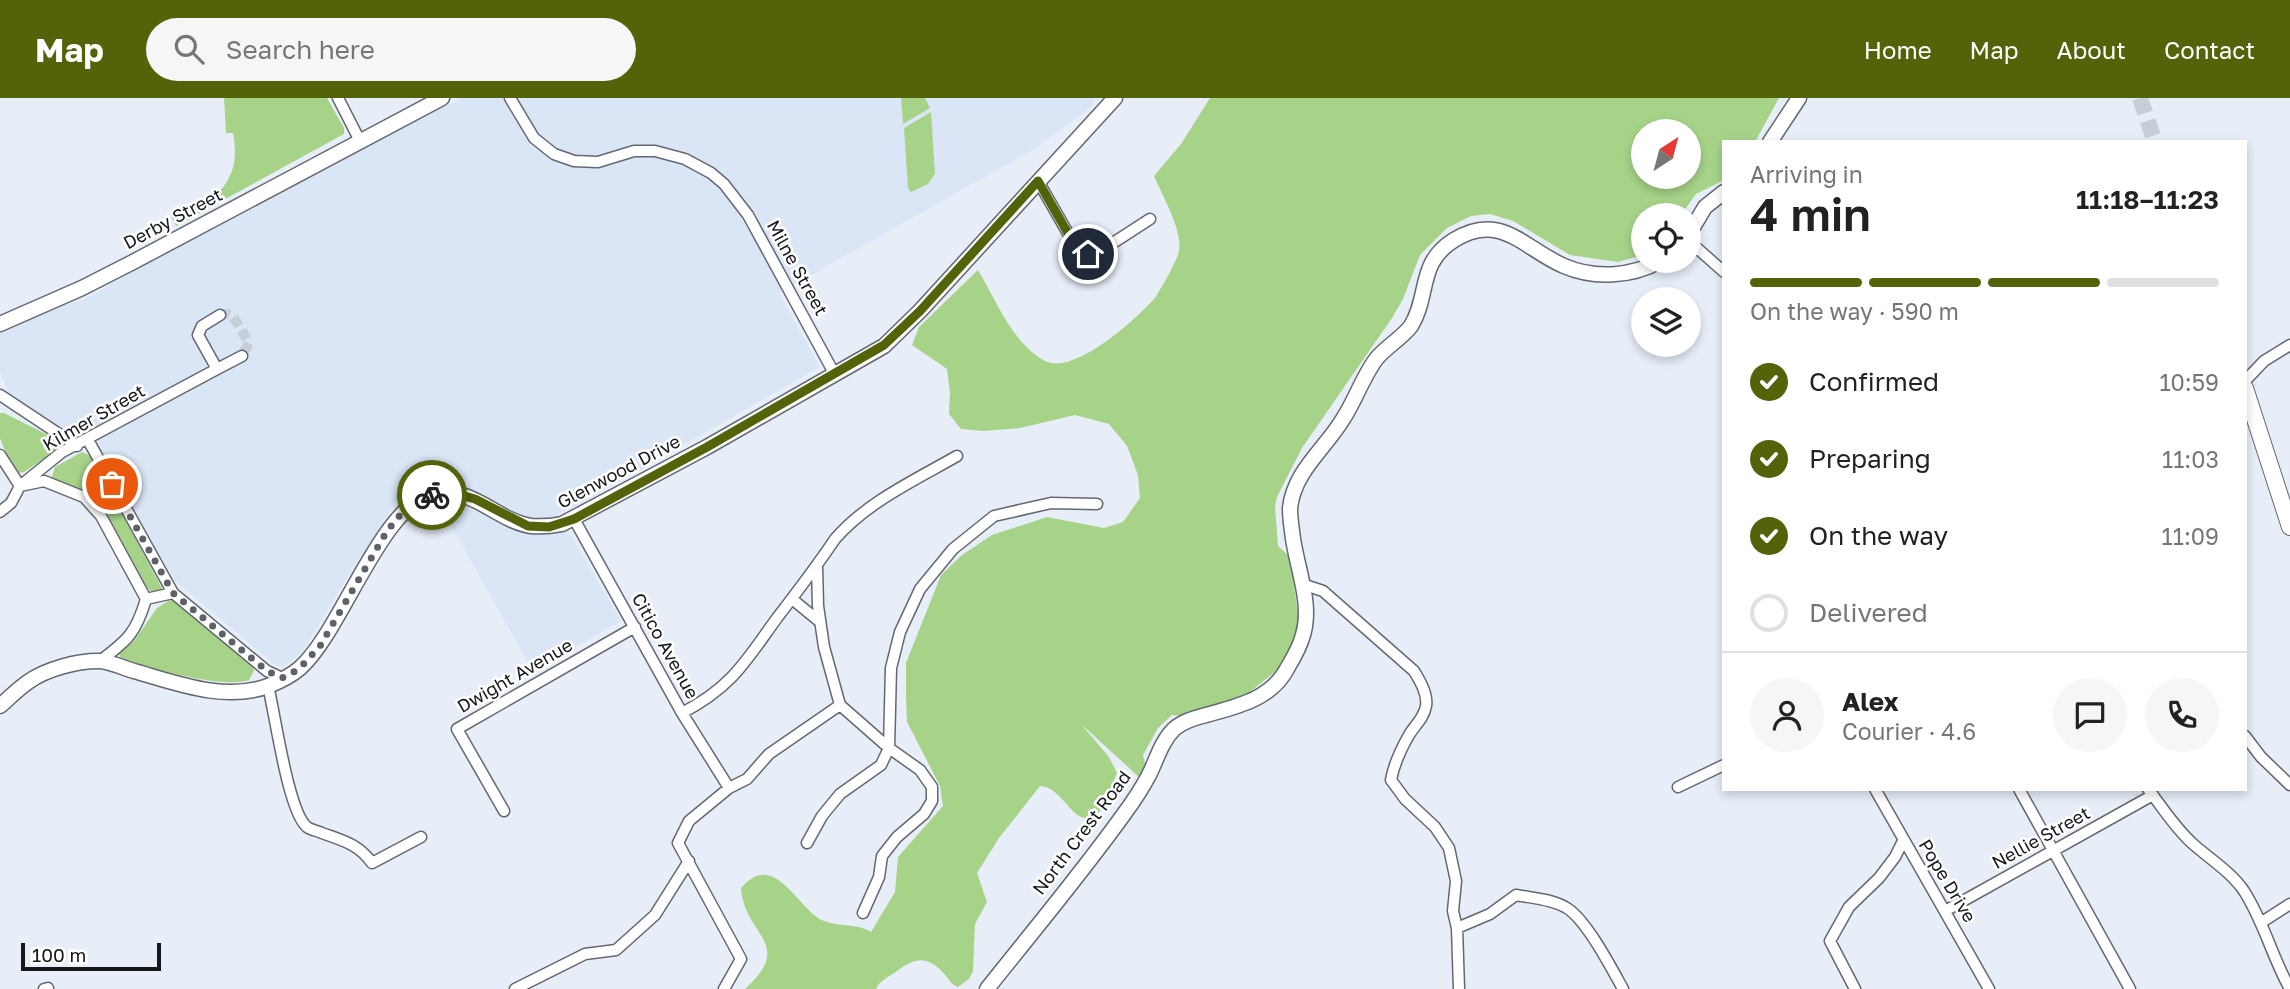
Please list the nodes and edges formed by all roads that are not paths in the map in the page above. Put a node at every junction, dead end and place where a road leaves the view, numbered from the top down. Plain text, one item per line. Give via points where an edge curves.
1 (338, 98) edge
2 (442, 98) edge
3 (510, 98) edge
4 (1115, 98) edge
5 (1799, 98) edge
6 (1771, 140) edge
7 (360, 141) junction
8 (1038, 181) junction
9 (1722, 193) edge
10 (1701, 213) edge
11 (1150, 219) dead end
12 (1701, 252) edge
13 (1722, 270) edge
14 (1631, 271) edge
15 (220, 316) dead end
16 (0, 324) edge
17 (2290, 345) edge
18 (242, 356) dead end
19 (218, 369) junction
20 (834, 373) junction
21 (2247, 379) edge
22 (2247, 394) edge
23 (0, 395) edge
24 (88, 440) junction
25 (77, 446) junction
26 (0, 455) edge
27 (957, 456) dead end
28 (20, 486) junction
29 (1097, 504) dead end
30 (0, 512) edge
31 (574, 519) junction
32 (2290, 527) edge
33 (817, 565) junction
34 (1302, 584) junction
35 (173, 593) junction
36 (146, 599) junction
37 (792, 599) junction
38 (820, 622) junction
39 (635, 627) junction
40 (100, 661) junction
41 (282, 678) junction
42 (268, 686) junction
43 (840, 705) junction
44 (0, 706) edge
45 (682, 713) junction
46 (2247, 739) edge
47 (889, 748) junction
48 (1722, 766) edge
49 (2290, 785) edge
50 (1678, 787) dead end
51 (729, 788) junction
52 (1876, 791) edge
53 (2020, 791) edge
54 (2150, 792) edge
55 (503, 811) dead end
56 (421, 837) dead end
57 (1903, 841) junction
58 (807, 843) dead end
59 (2054, 852) junction
60 (689, 862) junction
61 (2290, 904) edge
62 (1945, 911) junction
63 (863, 913) dead end
64 (2262, 922) junction
65 (1457, 928) junction
66 (515, 989) edge
67 (724, 989) edge
68 (987, 989) edge
69 (1459, 989) edge
70 (1623, 989) edge
71 (1854, 989) edge
72 (1989, 989) edge
73 (2130, 989) edge
74 (2290, 989) edge

1 - 7 street
2 - 7 street, Derby Street
3 - 20 street, Milne Street via 534,138 573,162 655,151 685,159 724,184 748,215
4 - 8 street, Glenwood Drive
5 - 6 street
7 - 16 street, Derby Street via 92,283
8 - 11 street via 1077,249 1088,254 1099,252
8 - 20 street, Glenwood Drive via 893,337
9 - 10 street
12 - 13 street
14 - 34 street, North Crest Road via 1585,274 1519,238 1489,229 1469,232 1451,242 1428,266 1410,328 1377,358 1342,422 1298,479 1290,509
15 - 19 street via 202,326 198,335
17 - 21 street via 2264,361
18 - 19 street, Kilmer Street
19 - 24 street, Kilmer Street
20 - 31 street, Glenwood Drive
22 - 32 main road
23 - 25 street
24 - 25 street, Kilmer Street
24 - 35 street
25 - 28 street, Kilmer Street via 62,452
26 - 28 street
27 - 33 street via 849,522
28 - 30 street, Kilmer Street
28 - 36 street via 44,481 84,496 101,516
29 - 47 street via 1051,503 994,516 953,549 920,589 900,632 891,668
31 - 39 street, Citico Avenue
31 - 41 street, Glenwood Drive via 549,527 528,526 457,494 436,493 406,508 387,531 320,646 299,669
33 - 37 street
33 - 38 street
34 - 65 street via 1323,591 1414,671 1423,687 1426,706 1395,763 1391,780 1449,848 1456,881 1453,911
34 - 68 street, North Crest Road via 1304,633 1287,670 1269,692 1175,728 1124,815
35 - 36 street
35 - 41 street via 267,671
36 - 40 street via 126,642
37 - 38 street
37 - 45 street via 729,682
38 - 43 street
39 - 45 street, Citico Avenue
39 - 55 street, Dwight Avenue via 457,729
40 - 42 street, Glenwood Drive via 185,686 235,694
40 - 44 street, Glenwood Drive via 65,666 30,680
41 - 42 street, Glenwood Drive
42 - 56 street via 292,791 308,828 363,850 372,863
43 - 47 street
43 - 51 street via 769,754 747,779
45 - 51 street, Citico Avenue
46 - 49 street
47 - 58 street via 881,765 839,794
47 - 63 street via 920,771 932,786 932,801 882,856
48 - 50 street
51 - 60 street via 689,821 678,843
52 - 57 street, Pope Drive
53 - 59 street
54 - 59 street, Nellie Street
54 - 64 street via 2172,822 2242,889
57 - 62 street, Pope Drive
57 - 71 street via 1878,878 1849,907 1830,941
59 - 62 street, Nellie Street
59 - 73 street
60 - 66 street via 655,915 616,950 585,954
60 - 67 street via 741,959
61 - 64 street
62 - 72 street, Pope Drive
64 - 74 street
65 - 69 street
65 - 70 street via 1490,914 1516,895 1567,907 1591,935

